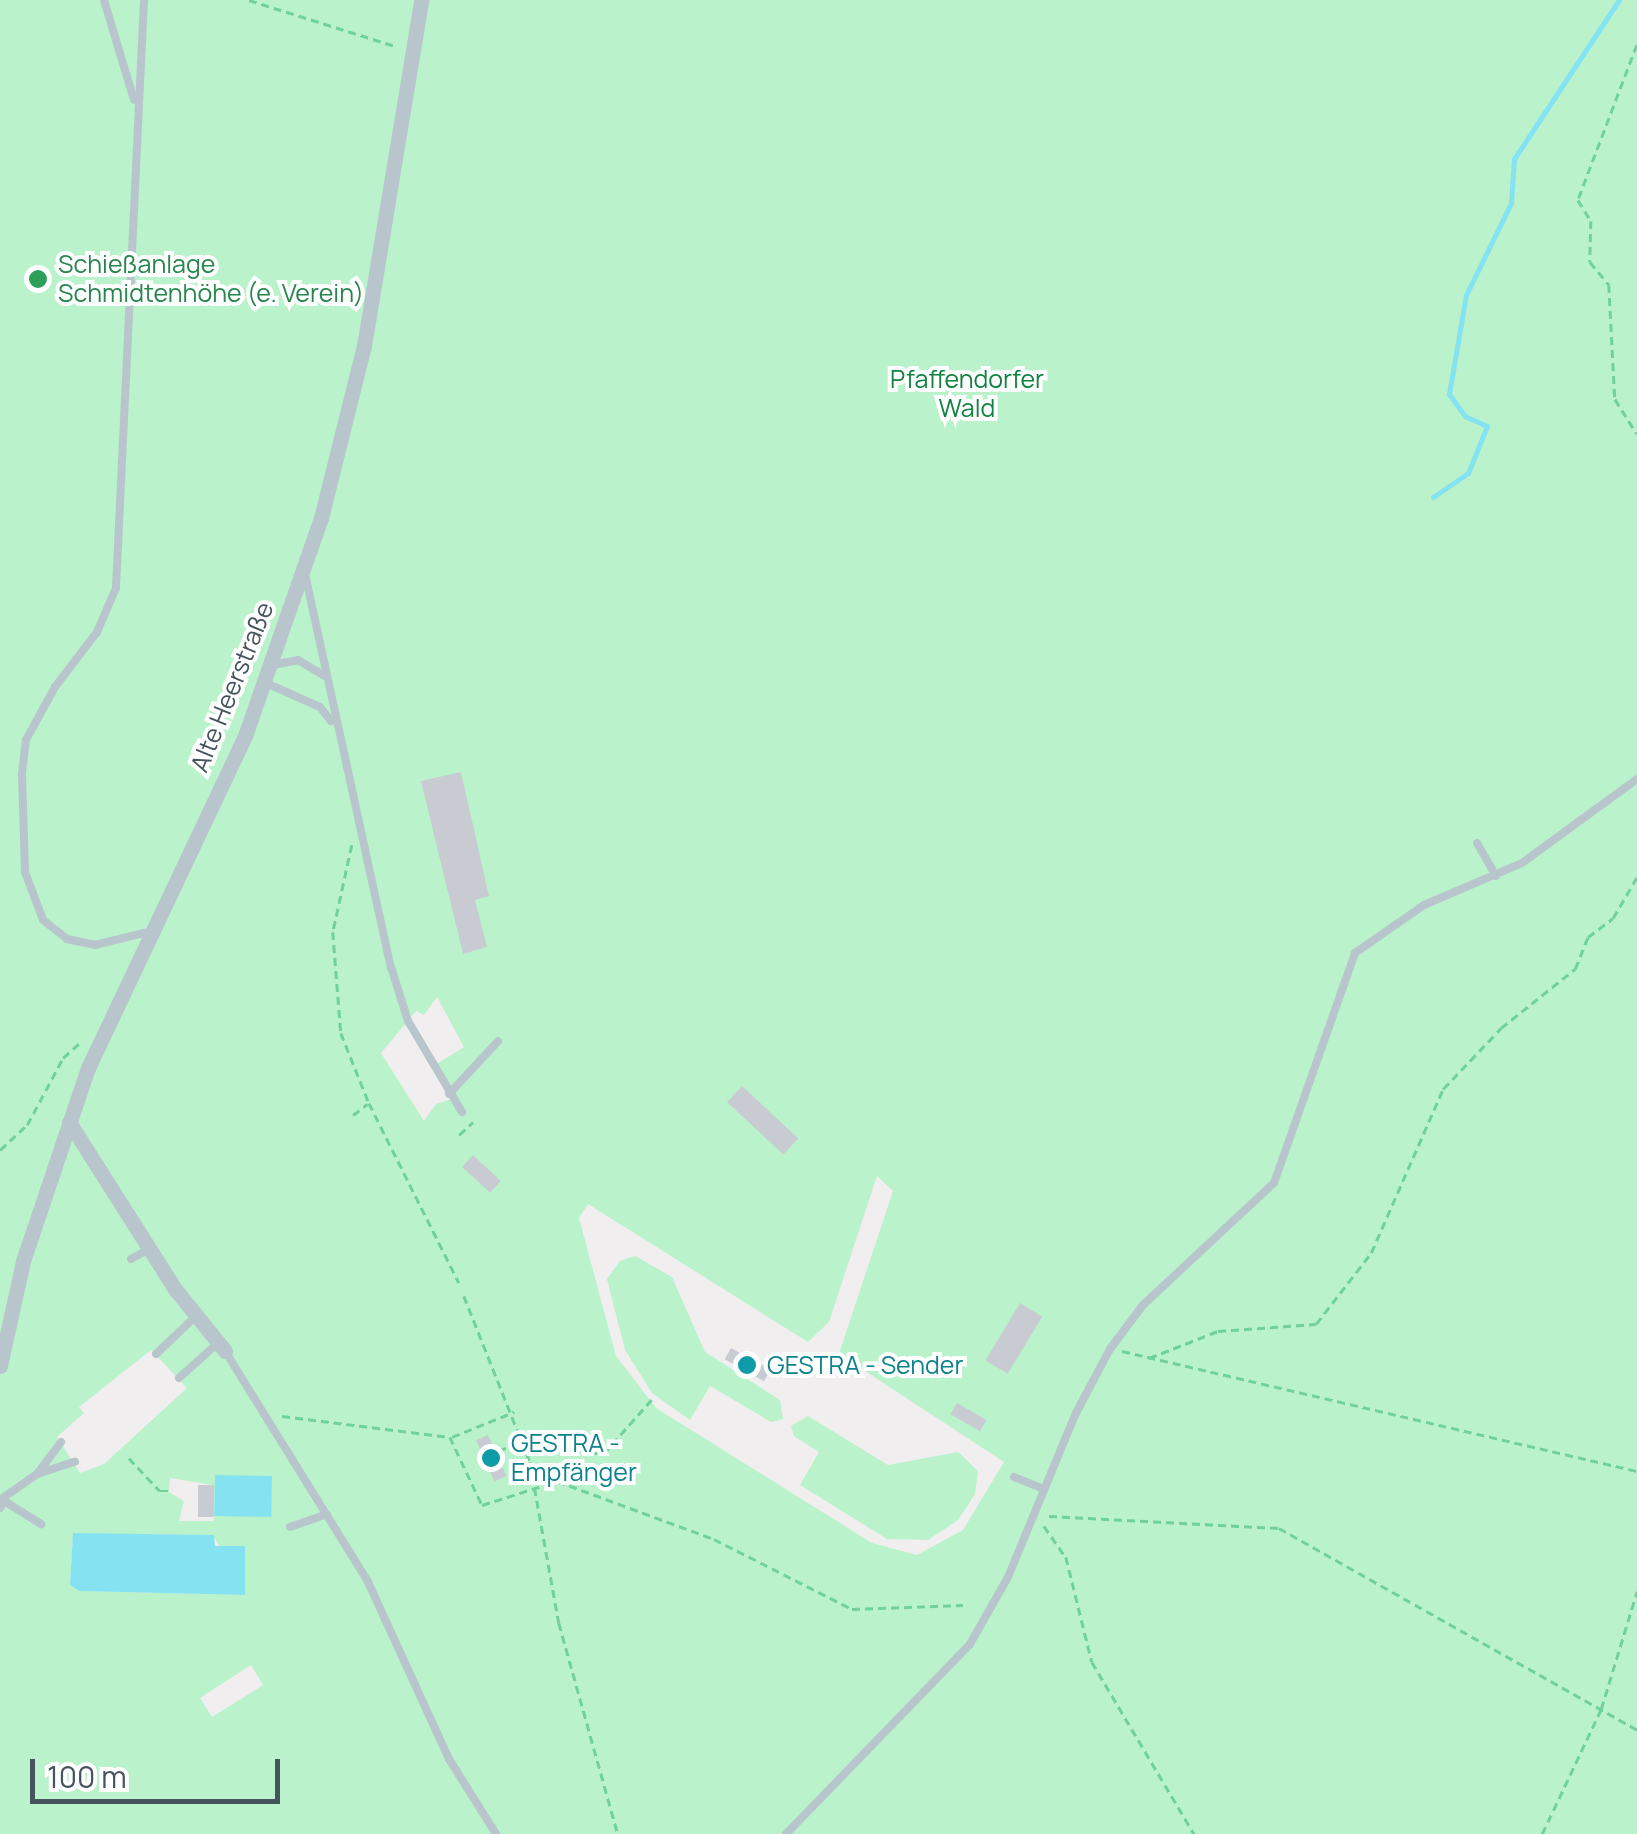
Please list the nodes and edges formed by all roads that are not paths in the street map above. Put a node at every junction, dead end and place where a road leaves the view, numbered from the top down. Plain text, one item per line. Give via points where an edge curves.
1 (104, 0) edge
2 (144, 0) edge
3 (422, 0) edge
4 (135, 105) junction
5 (304, 569) junction
6 (272, 665) junction
7 (326, 678) junction
8 (266, 682) junction
9 (334, 725) junction
10 (1637, 779) edge
11 (1477, 843) dead end
12 (1496, 876) junction
13 (148, 932) junction
14 (498, 1041) dead end
15 (449, 1094) junction
16 (462, 1112) dead end
17 (69, 1122) junction
18 (150, 1248) junction
19 (132, 1259) dead end
20 (196, 1316) junction
21 (222, 1347) junction
22 (156, 1354) dead end
23 (0, 1366) edge
24 (179, 1378) dead end
25 (61, 1442) dead end
26 (76, 1462) dead end
27 (37, 1474) junction
28 (1014, 1476) dead end
29 (1044, 1490) junction
30 (1, 1503) edge
31 (327, 1514) junction
32 (41, 1524) dead end
33 (290, 1528) dead end
34 (496, 1834) edge
35 (786, 1834) edge

1 - 4 lane
2 - 4 lane
3 - 5 street, Alte Heerstraße via 361,364
4 - 13 lane via 116,588 97,632 54,687 26,740 22,806 29,890 54,932 95,945
5 - 6 street, Alte Heerstraße
5 - 7 lane
6 - 7 lane via 298,660
6 - 8 street, Alte Heerstraße
7 - 9 lane
8 - 9 lane via 320,707
8 - 13 street, Alte Heerstraße
9 - 15 lane via 408,1021
10 - 12 lane
11 - 12 lane
12 - 29 lane via 1424,904 1355,953 1274,1184 1142,1304 1110,1348
13 - 17 street, Alte Heerstraße
14 - 15 lane
15 - 16 lane
17 - 18 street
17 - 23 street, Alte Heerstraße via 23,1261
18 - 19 lane
18 - 20 street
20 - 21 street
20 - 22 lane
21 - 24 lane
21 - 31 lane
25 - 27 lane
26 - 27 lane
27 - 30 lane
28 - 29 lane
29 - 35 lane via 970,1644
30 - 32 lane
31 - 33 lane
31 - 34 lane via 384,1614 449,1758

